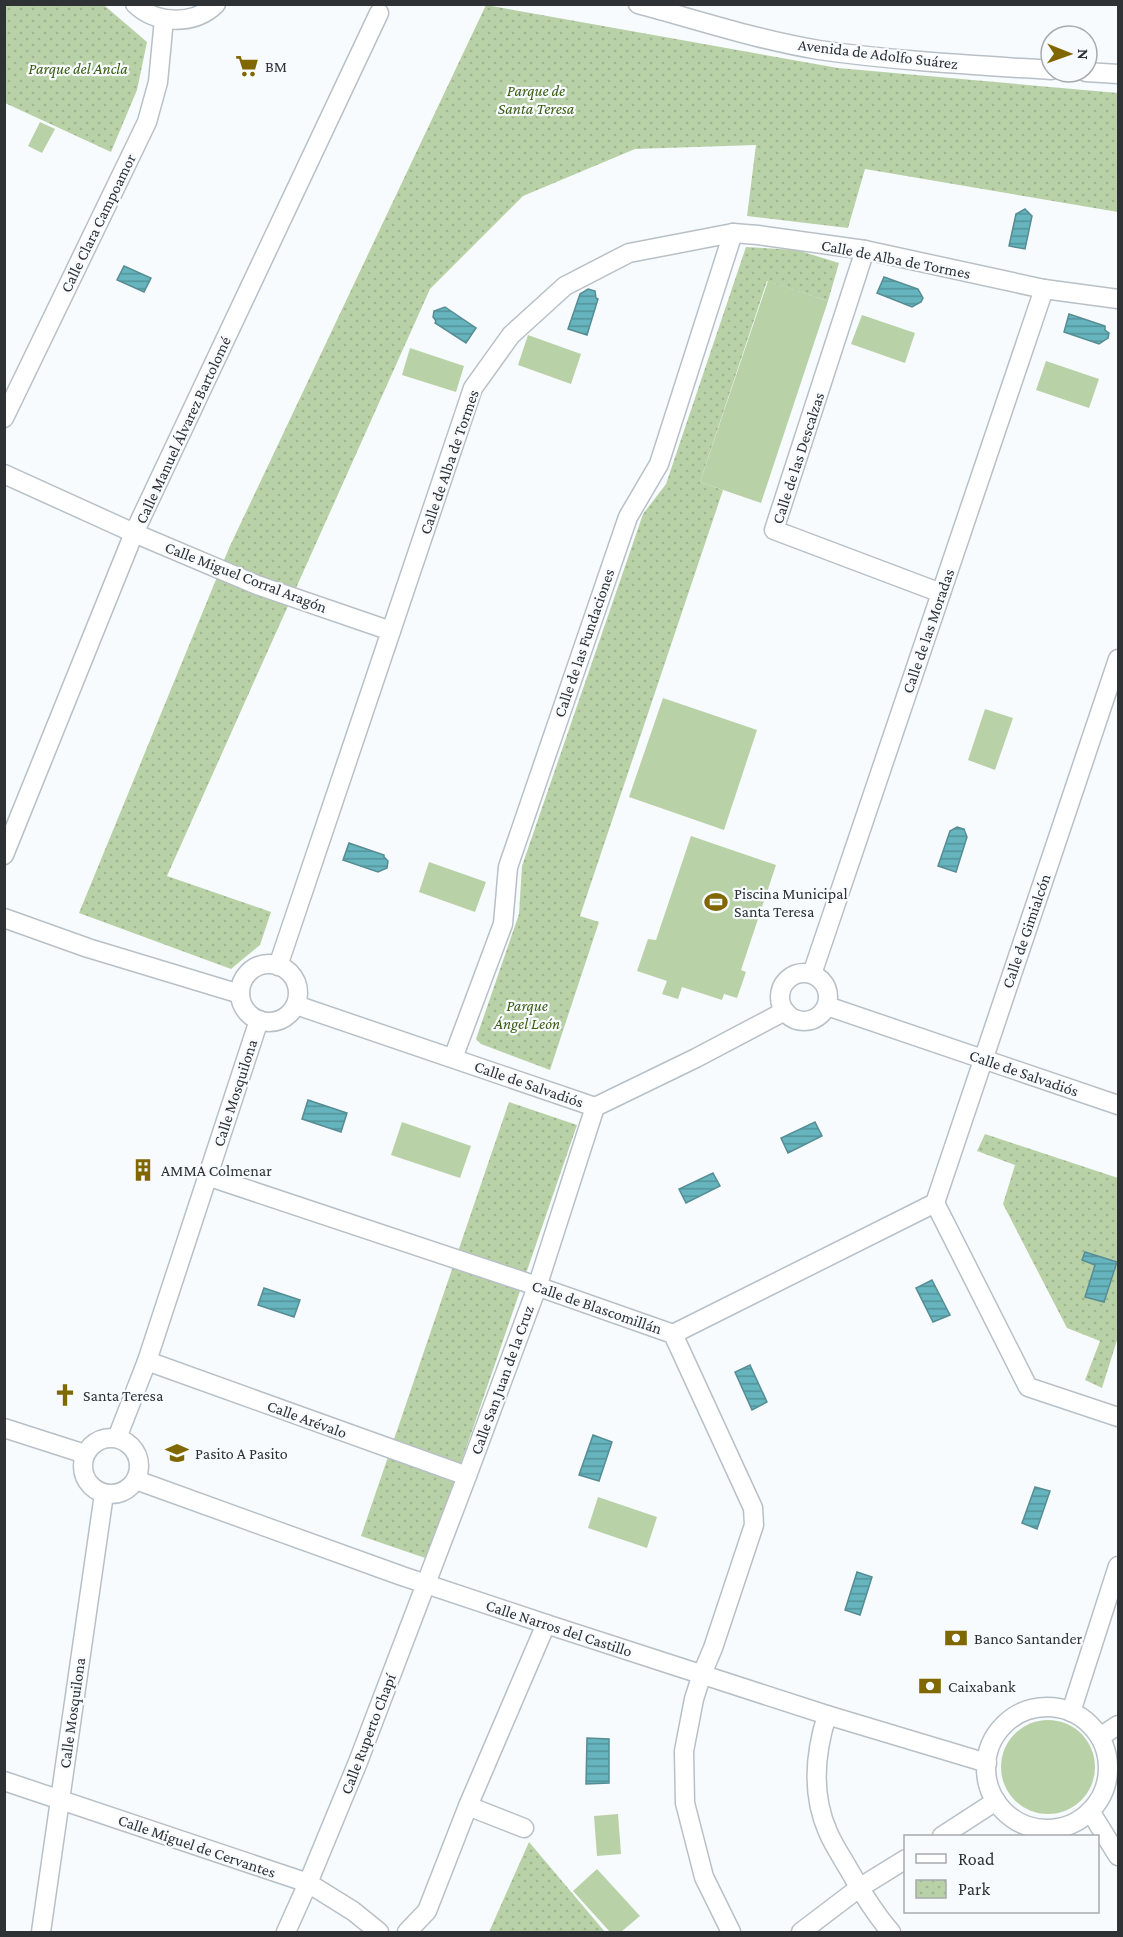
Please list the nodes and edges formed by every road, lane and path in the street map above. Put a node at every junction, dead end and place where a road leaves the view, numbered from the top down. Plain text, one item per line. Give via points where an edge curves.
1 (135, 4) edge
2 (216, 4) edge
3 (638, 4) edge
4 (381, 7) edge
5 (164, 19) junction
6 (1039, 69) edge
7 (1099, 73) edge
8 (1119, 74) edge
9 (733, 233) junction
10 (865, 250) junction
11 (1044, 289) junction
12 (1119, 299) edge
13 (4, 418) edge
14 (4, 474) edge
15 (134, 533) junction
16 (941, 593) junction
17 (391, 631) junction
18 (1119, 659) edge
19 (4, 855) edge
20 (4, 918) edge
21 (278, 966) junction
22 (812, 974) junction
23 (240, 994) junction
24 (296, 1005) junction
25 (827, 1006) junction
26 (785, 1011) junction
27 (259, 1020) junction
28 (453, 1058) junction
29 (982, 1059) junction
30 (1119, 1105) edge
31 (595, 1107) junction
32 (207, 1176) junction
33 (935, 1203) junction
34 (537, 1287) junction
35 (673, 1334) junction
36 (147, 1361) junction
37 (1119, 1417) edge
38 (4, 1428) edge
39 (117, 1438) junction
40 (85, 1454) junction
41 (467, 1476) junction
42 (136, 1480) junction
43 (104, 1494) junction
44 (1119, 1566) edge
45 (426, 1584) junction
46 (546, 1624) junction
47 (702, 1674) junction
48 (1071, 1712) junction
49 (827, 1715) junction
50 (1119, 1725) edge
51 (1100, 1737) junction
52 (987, 1763) junction
53 (4, 1781) edge
54 (59, 1799) junction
55 (996, 1801) junction
56 (468, 1806) junction
57 (1090, 1811) junction
58 (524, 1828) dead end
59 (944, 1835) edge
60 (1119, 1856) edge
61 (904, 1860) edge
62 (308, 1883) junction
63 (859, 1888) junction
64 (41, 1932) edge
65 (286, 1932) edge
66 (379, 1932) edge
67 (407, 1932) edge
68 (731, 1932) edge
69 (801, 1932) edge
70 (891, 1932) edge

1 - 5 street
2 - 5 street via 197,16
3 - 6 street, Avenida de Adolfo Suárez via 818,49
4 - 15 street, Calle Manuel Álvarez Bartolomé
5 - 13 street, Calle Clara Campoamor via 158,81 147,122
7 - 8 street
9 - 10 street, Calle de Alba de Tormes
9 - 17 street, Calle de Alba de Tormes via 629,253 565,286 511,335 473,388
9 - 28 street, Calle de las Fundaciones via 659,464 628,516 507,867 503,924
10 - 11 street, Calle de Alba de Tormes
10 - 16 street, Calle de las Descalzas via 774,530
11 - 12 street, Calle de Alba de Tormes
11 - 16 street, Calle de las Moradas
14 - 15 street, Calle Miguel Corral Aragón
15 - 17 street, Calle Miguel Corral Aragón via 257,585
15 - 19 street, Calle Manuel Álvarez Bartolomé
16 - 22 street, Calle de las Moradas
17 - 21 street, Calle de Alba de Tormes
18 - 29 street, Calle de Gimialcón
20 - 23 street
21 - 23 street via 252,970
21 - 24 street via 293,977 298,995
22 - 25 street via 826,987
22 - 26 street via 798,974 783,985 781,1003
23 - 27 street via 245,1010
24 - 27 street via 284,1018
24 - 28 street, Calle de Salvadiós
25 - 26 street via 809,1021 800,1021
25 - 29 street, Calle de Salvadiós
26 - 31 street, Calle de Salvadiós
27 - 32 street, Calle Mosquilona
28 - 31 street, Calle de Salvadiós
29 - 30 street, Calle de Salvadiós
29 - 33 street, Calle de Gimialcón
31 - 34 street, Calle San Juan de la Cruz
32 - 34 street, Calle de Blascomillán
32 - 36 street, Calle Mosquilona
33 - 35 street
33 - 37 street via 1028,1387
34 - 35 street, Calle de Blascomillán
34 - 41 street, Calle San Juan de la Cruz
35 - 47 street, Calle de Blascomillán via 753,1508 754,1525 745,1555
36 - 39 street, Calle Mosquilona
36 - 41 street, Calle Arévalo
38 - 40 street
39 - 40 street via 104,1438
39 - 42 street via 137,1454 140,1467
40 - 43 street via 85,1478
41 - 45 street, Calle San Juan de la Cruz
42 - 43 street via 128,1489
42 - 45 street, Calle Narros del Castillo
43 - 54 street, Calle Mosquilona
44 - 48 street
45 - 46 street, Calle Narros del Castillo
45 - 62 street, Calle Ruperto Chapí
46 - 47 street, Calle Narros del Castillo
46 - 56 street
47 - 49 street, Calle Narros del Castillo
47 - 68 street, Calle de Blascomillán via 684,1751 685,1803 704,1878
48 - 51 street
48 - 52 street via 1050,1707 1018,1714 1001,1728 991,1744
49 - 52 street, Calle Narros del Castillo
49 - 63 street via 819,1742 816,1782 820,1806 828,1831
50 - 51 street
51 - 57 street via 1107,1757 1107,1780
52 - 55 street via 987,1777
53 - 54 street, Calle Miguel de Cervantes
54 - 62 street, Calle Miguel de Cervantes
54 - 64 street, Calle Mosquilona
55 - 57 street via 1013,1818 1035,1828 1070,1824
55 - 59 street
56 - 58 street
56 - 67 street via 427,1911
57 - 60 street
61 - 63 street
62 - 65 street, Calle Ruperto Chapí
62 - 66 street, Calle Miguel de Cervantes
63 - 69 street
63 - 70 street

